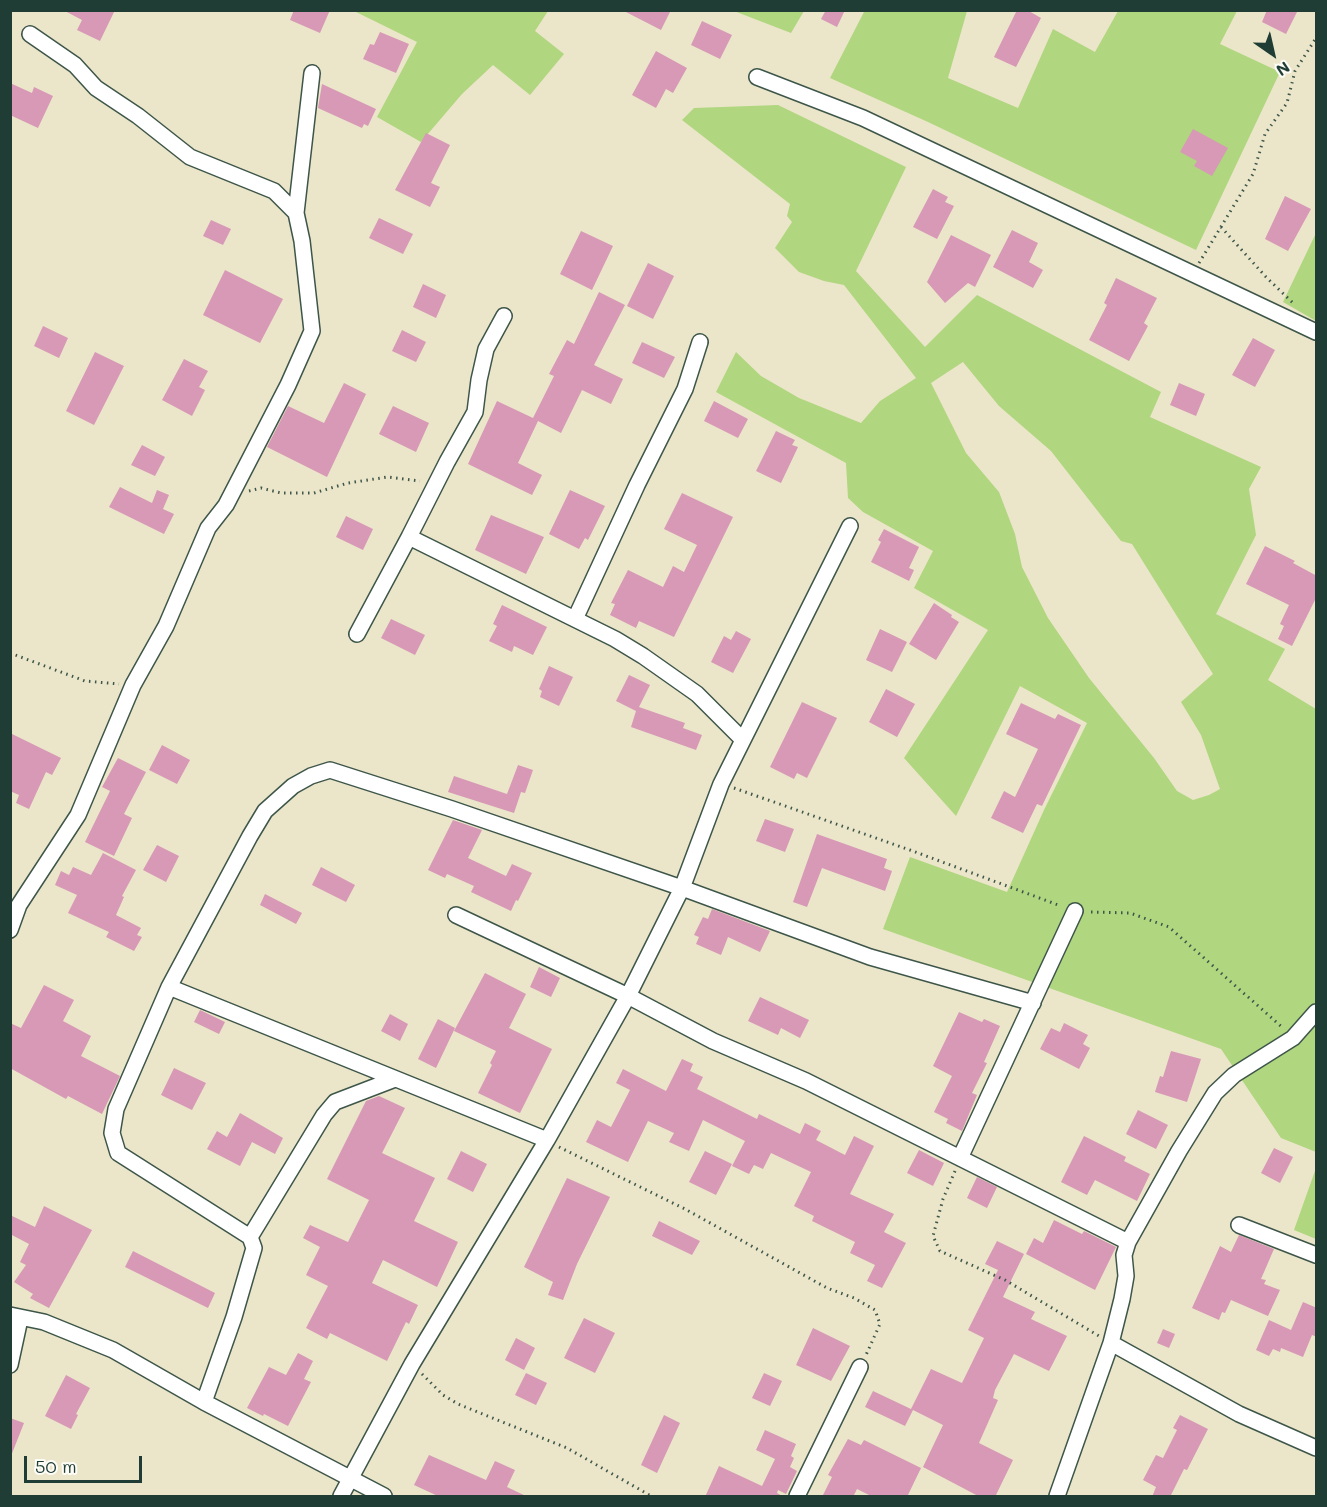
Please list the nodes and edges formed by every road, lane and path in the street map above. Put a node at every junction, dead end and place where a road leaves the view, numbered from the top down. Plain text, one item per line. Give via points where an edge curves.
1 (30, 34) dead end
2 (1317, 38) edge
3 (312, 73) dead end
4 (757, 77) dead end
5 (296, 213) junction
6 (1221, 227) junction
7 (1192, 274) junction
8 (1295, 304) dead end
9 (504, 316) dead end
10 (1317, 332) edge
11 (700, 342) dead end
12 (436, 483) junction
13 (225, 505) junction
14 (850, 526) dead end
15 (410, 537) junction
16 (574, 619) junction
17 (357, 634) dead end
18 (10, 653) edge
19 (133, 685) junction
20 (742, 739) junction
21 (721, 784) junction
22 (682, 888) junction
23 (1075, 911) junction
24 (456, 915) dead end
25 (10, 930) edge
26 (169, 987) junction
27 (628, 996) junction
28 (1032, 1003) junction
29 (1317, 1012) edge
30 (1293, 1038) junction
31 (395, 1079) junction
32 (547, 1140) junction
33 (960, 1158) junction
34 (1239, 1225) dead end
35 (250, 1237) junction
36 (1128, 1242) junction
37 (1317, 1255) edge
38 (15, 1317) edge
39 (1111, 1343) junction
40 (412, 1364) junction
41 (10, 1365) edge
42 (860, 1367) joint
43 (204, 1402) junction
44 (1317, 1448) edge
45 (351, 1477) junction
46 (341, 1497) edge
47 (384, 1497) edge
48 (651, 1497) edge
49 (797, 1497) edge
50 (1058, 1497) edge

1 - 5 street via 190,157 274,190
2 - 6 path via 1295,71 1287,103 1265,134 1253,174
3 - 5 street
4 - 7 street via 863,118
5 - 13 street via 312,331
6 - 7 path
6 - 8 path
7 - 10 street
9 - 12 street via 486,349 475,412
11 - 16 street via 685,389
12 - 13 path via 388,477 314,493 281,493 261,488 242,493
12 - 15 street
13 - 19 street via 208,528 166,626
14 - 20 street
15 - 16 street
15 - 17 street
16 - 20 street via 615,639 698,694
18 - 19 path via 85,681
19 - 25 street via 78,816 19,905
20 - 21 street
21 - 22 street
21 - 23 path
22 - 26 street via 330,770 293,786 265,811
22 - 27 street
22 - 28 street via 870,957
23 - 28 street
23 - 30 path via 1130,913 1169,927
24 - 27 street
26 - 31 street
26 - 35 street via 116,1109 112,1133 118,1153
27 - 32 street
27 - 33 street via 713,1041 806,1081
28 - 33 street
29 - 30 street
30 - 36 street via 1234,1075 1215,1093
31 - 32 street
31 - 35 street via 334,1102
32 - 40 street
32 - 42 path via 685,1209 826,1288 875,1310 880,1324
33 - 36 street
33 - 39 path via 933,1236 940,1251 1005,1280
34 - 37 street
35 - 43 street via 254,1248 246,1277
36 - 39 street via 1124,1255 1126,1276
38 - 41 street
38 - 43 street via 44,1322 113,1350
39 - 44 street via 1239,1414
39 - 50 street
40 - 45 street
40 - 48 path via 443,1395 458,1404 567,1449
42 - 49 street
43 - 45 street
45 - 46 street
45 - 47 street

